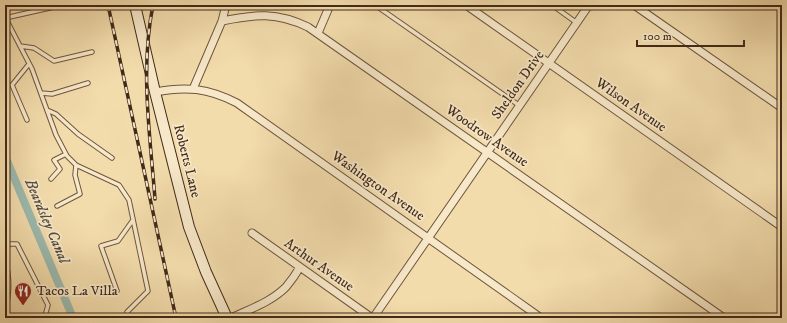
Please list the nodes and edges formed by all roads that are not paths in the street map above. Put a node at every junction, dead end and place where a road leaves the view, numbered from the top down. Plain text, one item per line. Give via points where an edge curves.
1 (63, 5) edge
2 (135, 5) edge
3 (226, 5) edge
4 (330, 5) edge
5 (375, 5) edge
6 (466, 5) edge
7 (552, 5) edge
8 (589, 5) edge
9 (634, 5) edge
10 (5, 17) edge
11 (222, 21) junction
12 (577, 23) junction
13 (318, 33) junction
14 (20, 46) junction
15 (92, 52) dead end
16 (29, 64) junction
17 (549, 64) junction
18 (88, 83) dead end
19 (193, 89) junction
20 (155, 92) junction
21 (40, 93) junction
22 (520, 106) junction
23 (782, 108) edge
24 (47, 110) junction
25 (27, 120) dead end
26 (488, 152) junction
27 (66, 154) junction
28 (112, 158) dead end
29 (76, 165) junction
30 (51, 180) dead end
31 (57, 206) dead end
32 (133, 220) junction
33 (782, 227) edge
34 (252, 233) dead end
35 (428, 238) junction
36 (5, 251) edge
37 (5, 258) edge
38 (300, 267) junction
39 (117, 291) dead end
40 (5, 312) edge
41 (45, 317) edge
42 (38, 318) edge
43 (129, 318) edge
44 (227, 318) edge
45 (231, 318) edge
46 (373, 318) edge
47 (541, 318) edge
48 (724, 318) edge

1 - 10 lane
2 - 20 street, Roberts Lane
3 - 11 street
4 - 13 street
5 - 22 lane
6 - 17 street, Wilson Avenue
7 - 12 lane
8 - 12 street, Sheldon Drive
9 - 23 street
10 - 14 lane
11 - 13 street, Woodrow Avenue via 245,16 271,15 297,22
11 - 19 street
12 - 17 street, Sheldon Drive
13 - 26 street, Woodrow Avenue
14 - 15 lane via 34,48 54,60
14 - 16 lane
16 - 21 lane
16 - 25 lane via 12,85
17 - 22 street, Sheldon Drive
17 - 33 street, Wilson Avenue
18 - 21 lane via 52,94
19 - 20 street, Washington Avenue via 179,88
19 - 35 street, Washington Avenue via 213,92 237,103
20 - 44 street, Roberts Lane via 190,227 206,272
21 - 24 lane
22 - 26 street, Sheldon Drive
24 - 27 lane
24 - 28 lane
26 - 35 street, Sheldon Drive
26 - 48 street, Woodrow Avenue
27 - 29 lane
27 - 30 lane via 54,160 60,169
29 - 31 lane via 75,175 80,194
29 - 32 lane via 119,186 129,200
32 - 39 lane via 118,241 101,246
32 - 43 lane via 148,290 127,312
34 - 38 street, Arthur Avenue
35 - 46 street, Sheldon Drive
35 - 47 street, Washington Avenue
36 - 41 lane via 9,244 17,244 48,305
37 - 40 lane via 10,292
38 - 45 street via 286,287 270,300
38 - 46 street, Arthur Avenue
41 - 42 lane

